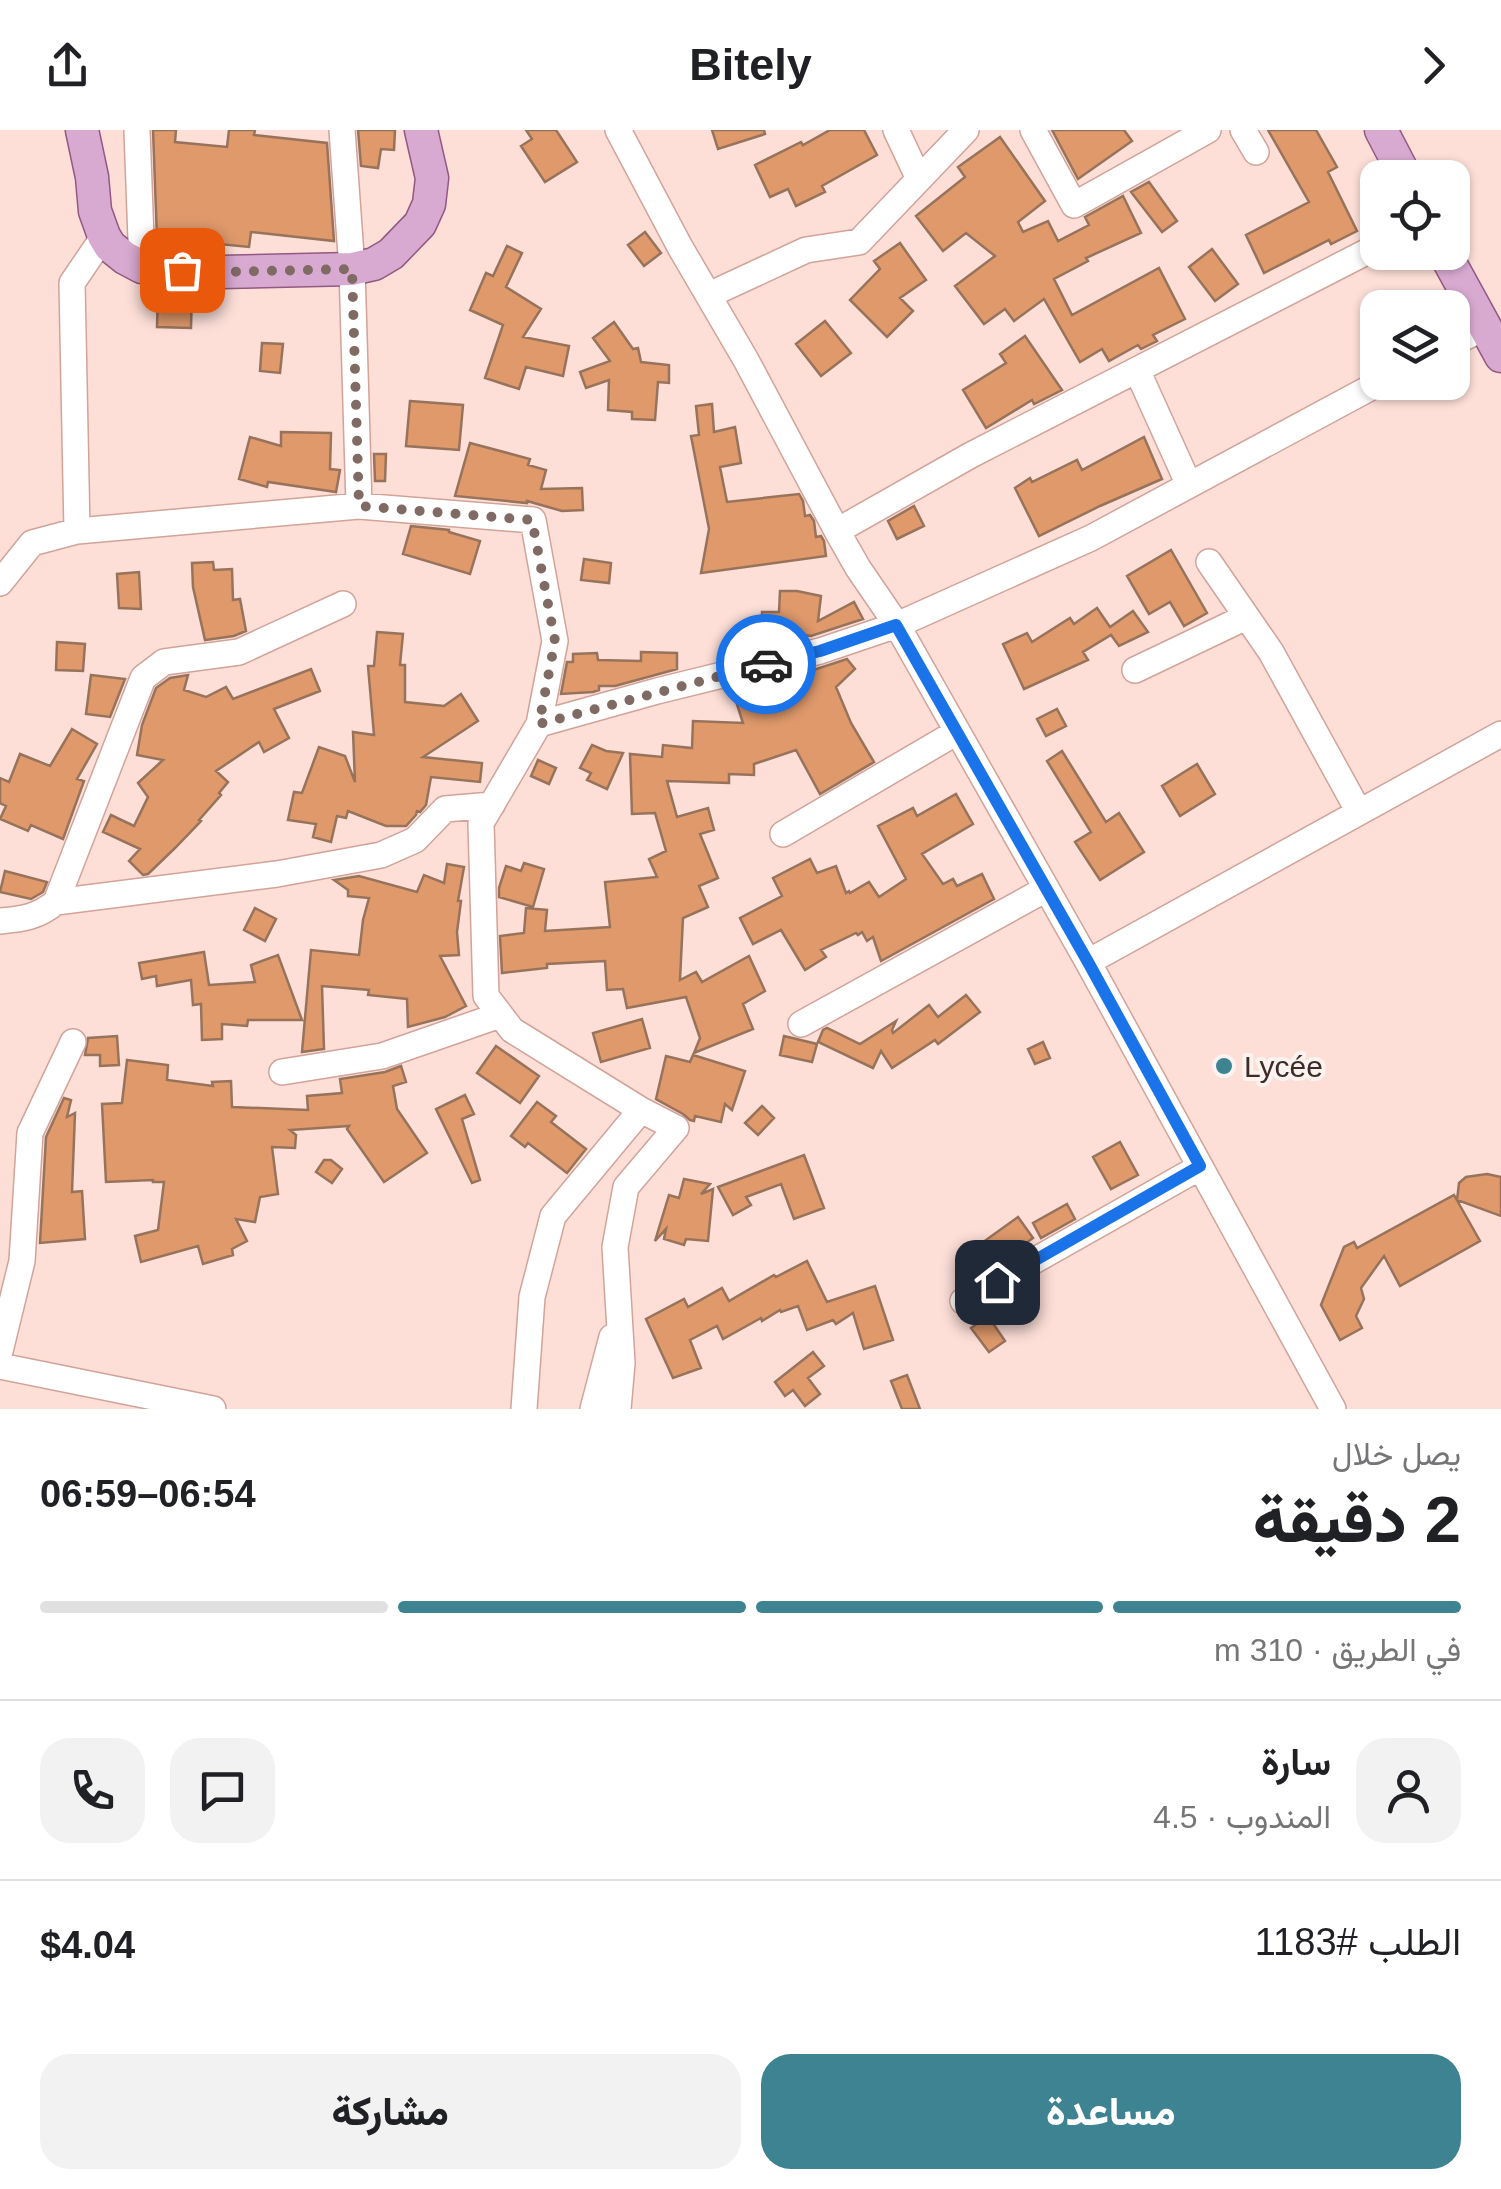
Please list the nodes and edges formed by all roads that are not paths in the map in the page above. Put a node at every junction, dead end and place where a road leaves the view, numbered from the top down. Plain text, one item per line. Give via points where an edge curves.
1 (82, 130) edge
2 (137, 130) edge
3 (342, 130) edge
4 (421, 130) edge
5 (618, 130) edge
6 (896, 130) edge
7 (966, 130) edge
8 (1033, 130) edge
9 (1208, 130) edge
10 (1381, 130) edge
11 (1397, 160) edge
12 (919, 179) junction
13 (104, 236) junction
14 (1360, 255) edge
15 (142, 266) junction
16 (352, 269) junction
17 (1454, 270) edge
18 (708, 295) junction
19 (1484, 327) junction
20 (1470, 334) edge
21 (1501, 356) edge
22 (1137, 370) junction
23 (1360, 393) edge
24 (1190, 485) junction
25 (359, 506) junction
26 (76, 530) junction
27 (837, 531) junction
28 (1209, 562) dead end
29 (0, 583) edge
30 (343, 604) dead end
31 (1246, 617) junction
32 (896, 625) junction
33 (1135, 670) dead end
34 (539, 724) junction
35 (958, 732) junction
36 (1501, 734) edge
37 (492, 804) junction
38 (1359, 812) junction
39 (783, 834) dead end
40 (1046, 889) junction
41 (56, 902) junction
42 (0, 921) edge
43 (1088, 962) junction
44 (500, 1015) junction
45 (801, 1024) dead end
46 (73, 1042) dead end
47 (282, 1072) dead end
48 (641, 1110) junction
49 (1200, 1166) junction
50 (963, 1302) dead end
51 (619, 1308) junction
52 (0, 1351) edge
53 (0, 1366) edge
54 (145, 1402) edge
55 (213, 1409) edge
56 (524, 1409) edge
57 (594, 1409) edge
58 (618, 1409) edge
59 (1334, 1409) edge

1 - 13 main road
2 - 15 street
3 - 16 street
4 - 16 main road via 432,178 425,215 391,254
5 - 18 street
6 - 12 street
7 - 12 street
8 - 9 street via 1074,205
10 - 11 main road
12 - 18 street via 859,242 806,250
13 - 15 main road
13 - 26 street via 72,284
14 - 22 street
15 - 16 main road
16 - 25 street
17 - 19 main road
18 - 27 street
19 - 20 street
19 - 21 main road
22 - 24 street
22 - 27 street
23 - 24 street
24 - 32 street via 1091,538
25 - 26 street
25 - 34 street via 532,520 555,641
26 - 29 street via 32,543
27 - 32 street
28 - 31 street
30 - 41 street via 238,652 164,662 150,670
31 - 33 street
31 - 38 street
32 - 34 street
32 - 35 street
34 - 37 street
35 - 39 street
35 - 40 street
36 - 38 street
37 - 41 street via 445,810 416,840 381,855
37 - 44 street via 481,823 486,996
38 - 43 street
40 - 43 street
40 - 45 street
41 - 42 street via 31,918
43 - 49 street
44 - 47 street via 382,1056
44 - 48 street via 512,1030
46 - 52 street via 30,1133 22,1261
48 - 51 street via 676,1128 626,1187 615,1247
48 - 56 street via 553,1216 532,1297
49 - 50 street
49 - 59 street
51 - 57 street
51 - 58 street
53 - 54 street
54 - 55 street

